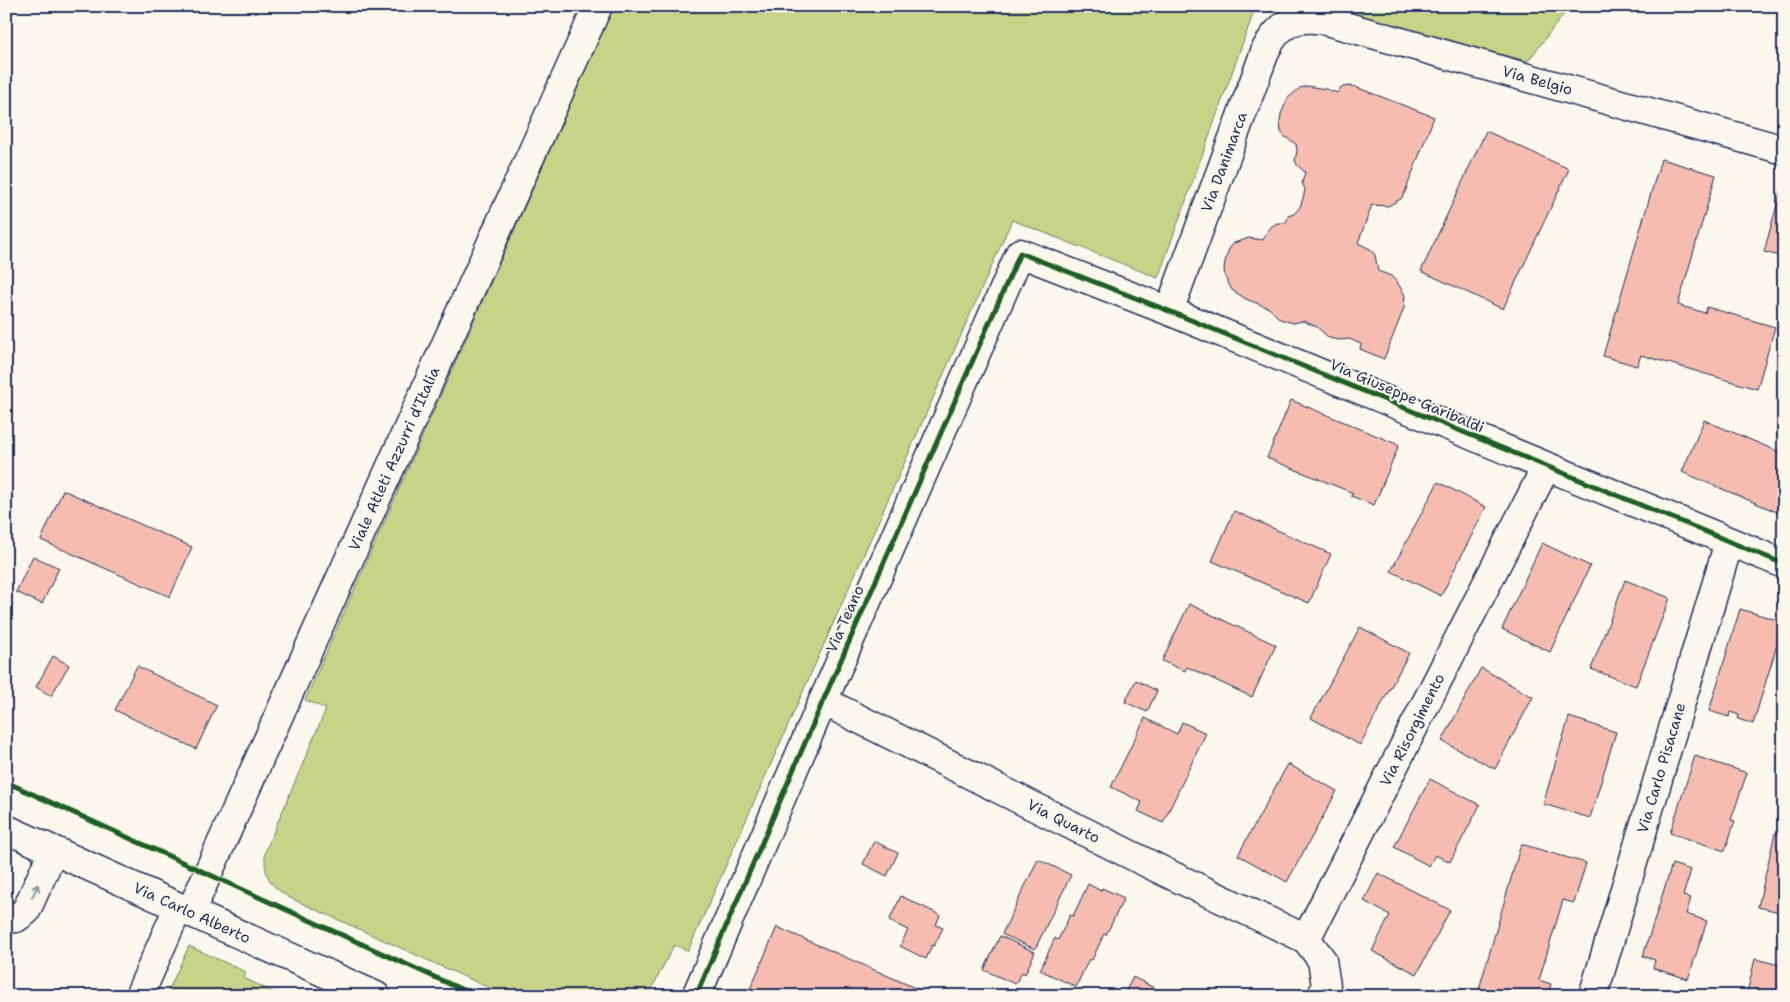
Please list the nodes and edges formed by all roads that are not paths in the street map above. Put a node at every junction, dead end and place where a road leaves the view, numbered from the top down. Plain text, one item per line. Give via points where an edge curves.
1 (598, 6) edge
2 (1291, 22) joint
3 (1784, 150) edge
4 (1020, 254) joint
5 (1169, 310) junction
6 (1546, 467) junction
7 (1729, 542) junction
8 (1784, 564) edge
9 (823, 701) junction
10 (6, 829) edge
11 (53, 850) junction
12 (184, 910) junction
13 (6, 918) edge
14 (1306, 939) junction
15 (139, 996) edge
16 (376, 996) edge
17 (696, 996) edge
18 (1322, 996) edge
19 (1593, 996) edge

1 - 12 street, Viale Atleti Azzurri d'Italia
2 - 3 street, Via Belgio via 1305,18 1324,20
2 - 5 street, Via Danimarca via 1276,33 1266,49
4 - 5 street, Via Giuseppe Garibaldi
4 - 9 street, Via Teano
5 - 6 street, Via Giuseppe Garibaldi
6 - 7 street, Via Giuseppe Garibaldi
6 - 14 street, Via Risorgimento
7 - 8 street, Via Giuseppe Garibaldi
7 - 19 street, Via Carlo Pisacane
9 - 14 street, Via Quarto
9 - 17 street, Via Teano
10 - 11 street, Via Carlo Alberto
11 - 12 street, Via Carlo Alberto
13 -> 11 street via 16,918 26,911
12 - 15 street, Viale Atleti Azzurri d'Italia
12 - 16 street, Via Carlo Alberto
14 - 18 street via 1322,960 1326,986

